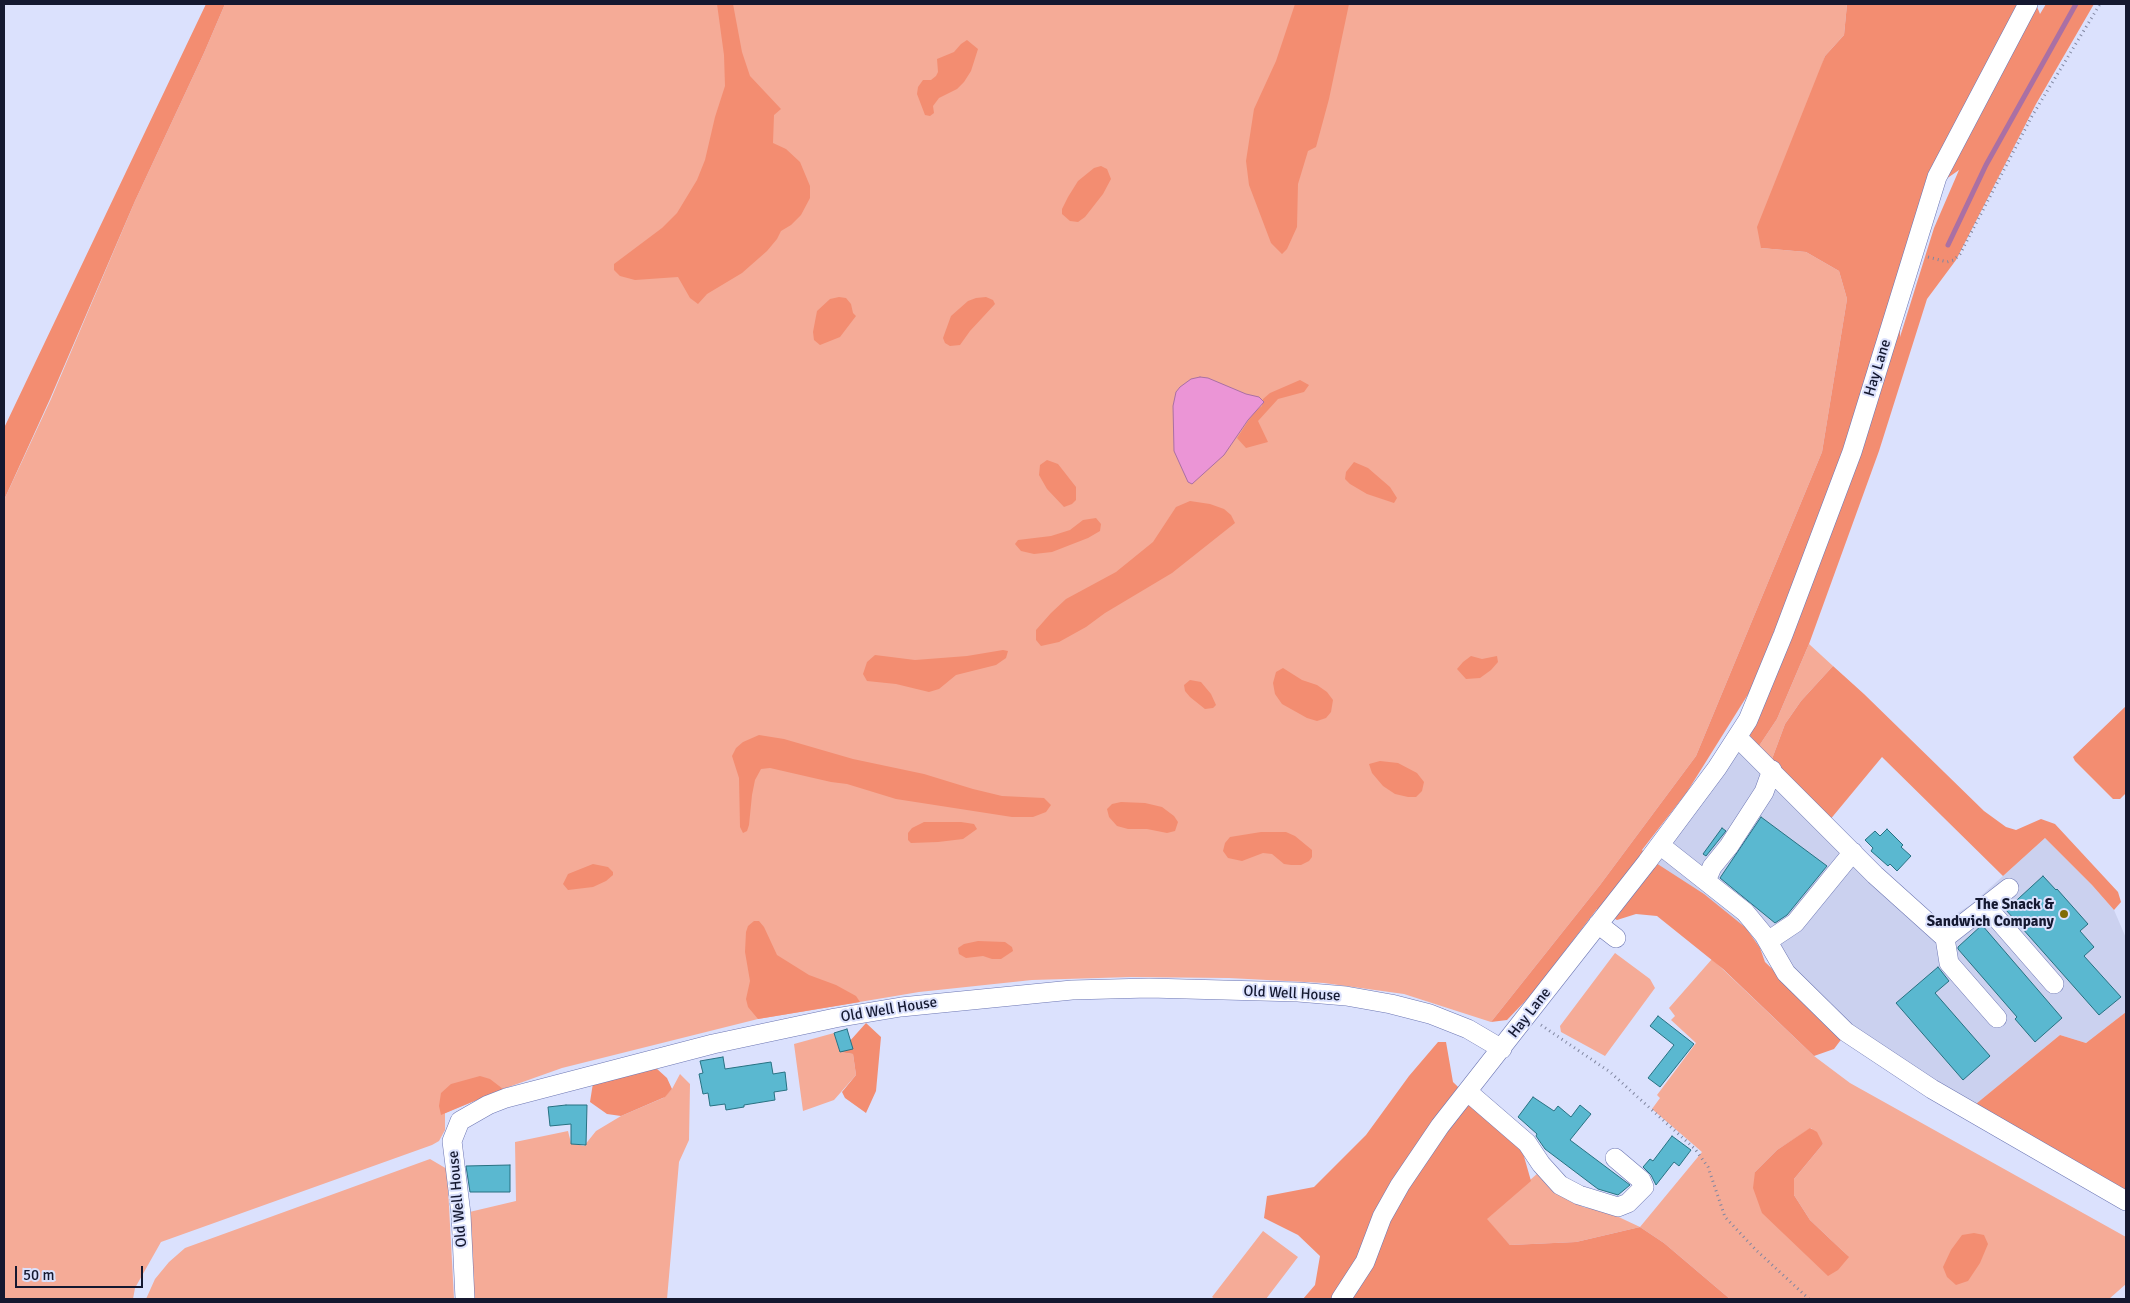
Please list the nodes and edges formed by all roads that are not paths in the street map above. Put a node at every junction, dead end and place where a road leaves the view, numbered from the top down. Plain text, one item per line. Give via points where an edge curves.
1 (2028, 4) edge
2 (1738, 738) junction
3 (1772, 770) junction
4 (1660, 845) junction
5 (1853, 852) junction
6 (1706, 881) junction
7 (2009, 888) dead end
8 (1986, 906) junction
9 (1598, 924) junction
10 (1616, 938) dead end
11 (1945, 938) junction
12 (1768, 942) junction
13 (2054, 984) dead end
14 (1997, 1018) dead end
15 (1502, 1049) junction
16 (1468, 1092) junction
17 (1615, 1158) dead end
18 (2126, 1201) edge
19 (465, 1299) edge
20 (1341, 1299) edge

1 - 2 street, Hay Lane via 1937,177 1852,452 1783,635
2 - 3 street
2 - 4 street, Hay Lane
3 - 5 street
3 - 6 street via 1764,792 1712,867
4 - 6 street
4 - 9 street, Hay Lane
5 - 11 street
5 - 12 street via 1795,923
6 - 12 street via 1745,912
7 - 8 street
8 - 11 street
8 - 13 street
9 - 10 street
9 - 15 street, Hay Lane
11 - 14 street via 1949,963
12 - 18 street via 1798,988 1846,1032 1973,1114
15 - 16 street, Hay Lane
15 - 19 street, Old Well House via 1468,1029 1430,1014 1346,996 1149,988 1072,990 901,1007 713,1044 506,1098 460,1121 452,1141 461,1214
16 - 17 street via 1527,1143 1560,1185 1579,1195 1618,1207 1628,1203 1644,1187 1642,1180
16 - 20 street, Hay Lane via 1440,1126 1400,1185 1382,1217 1365,1262

